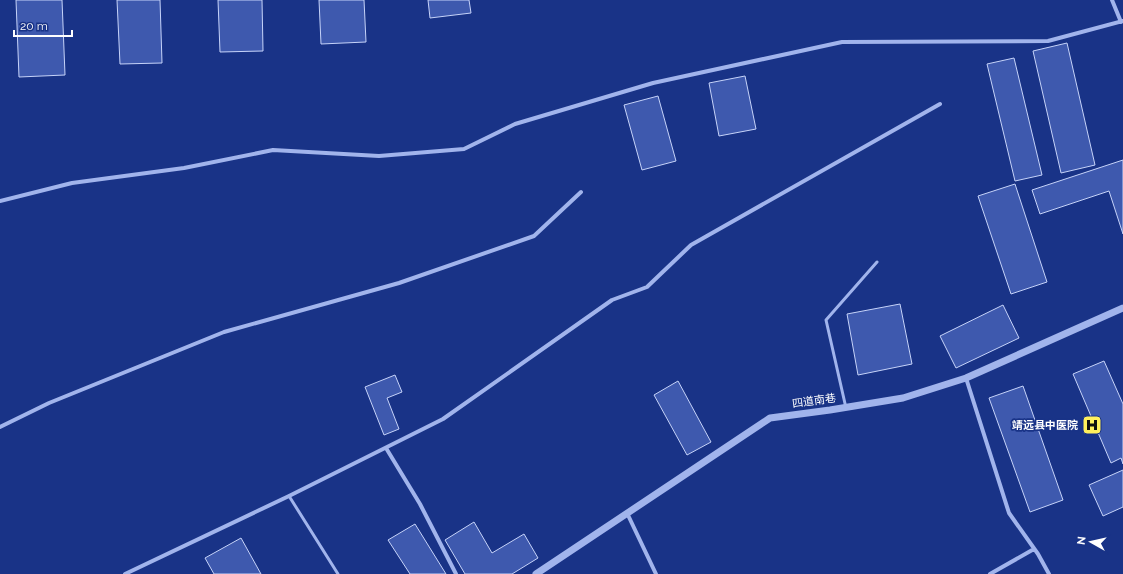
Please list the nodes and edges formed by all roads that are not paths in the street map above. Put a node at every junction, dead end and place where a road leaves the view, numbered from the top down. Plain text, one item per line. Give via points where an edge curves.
1 (1112, 0) edge
2 (1122, 22) edge
3 (940, 104) dead end
4 (581, 192) dead end
5 (0, 201) edge
6 (877, 262) dead end
7 (1123, 308) edge
8 (966, 378) junction
9 (846, 408) junction
10 (0, 427) edge
11 (386, 448) junction
12 (289, 496) junction
13 (627, 513) junction
14 (1034, 549) junction
15 (125, 574) edge
16 (338, 574) edge
17 (456, 574) edge
18 (536, 574) edge
19 (656, 574) edge
20 (990, 574) edge
21 (1049, 574) edge

1 - 2 street
2 - 5 street via 1048,41 842,42 653,83 515,124 464,149 379,156 274,150 184,168 72,183
3 - 11 street via 691,245 647,287 612,300 443,419
4 - 10 street via 534,236 399,284 224,332 49,403
6 - 9 lane via 826,320
7 - 8 street, 四道南巷
8 - 9 street, 四道南巷 via 903,398
8 - 14 street via 1009,513
9 - 13 street, 四道南巷 via 770,418
11 - 12 street
11 - 17 street via 420,504
12 - 15 street
12 - 16 lane
13 - 18 street, 四道南巷
13 - 19 street
14 - 20 street
14 - 21 street

